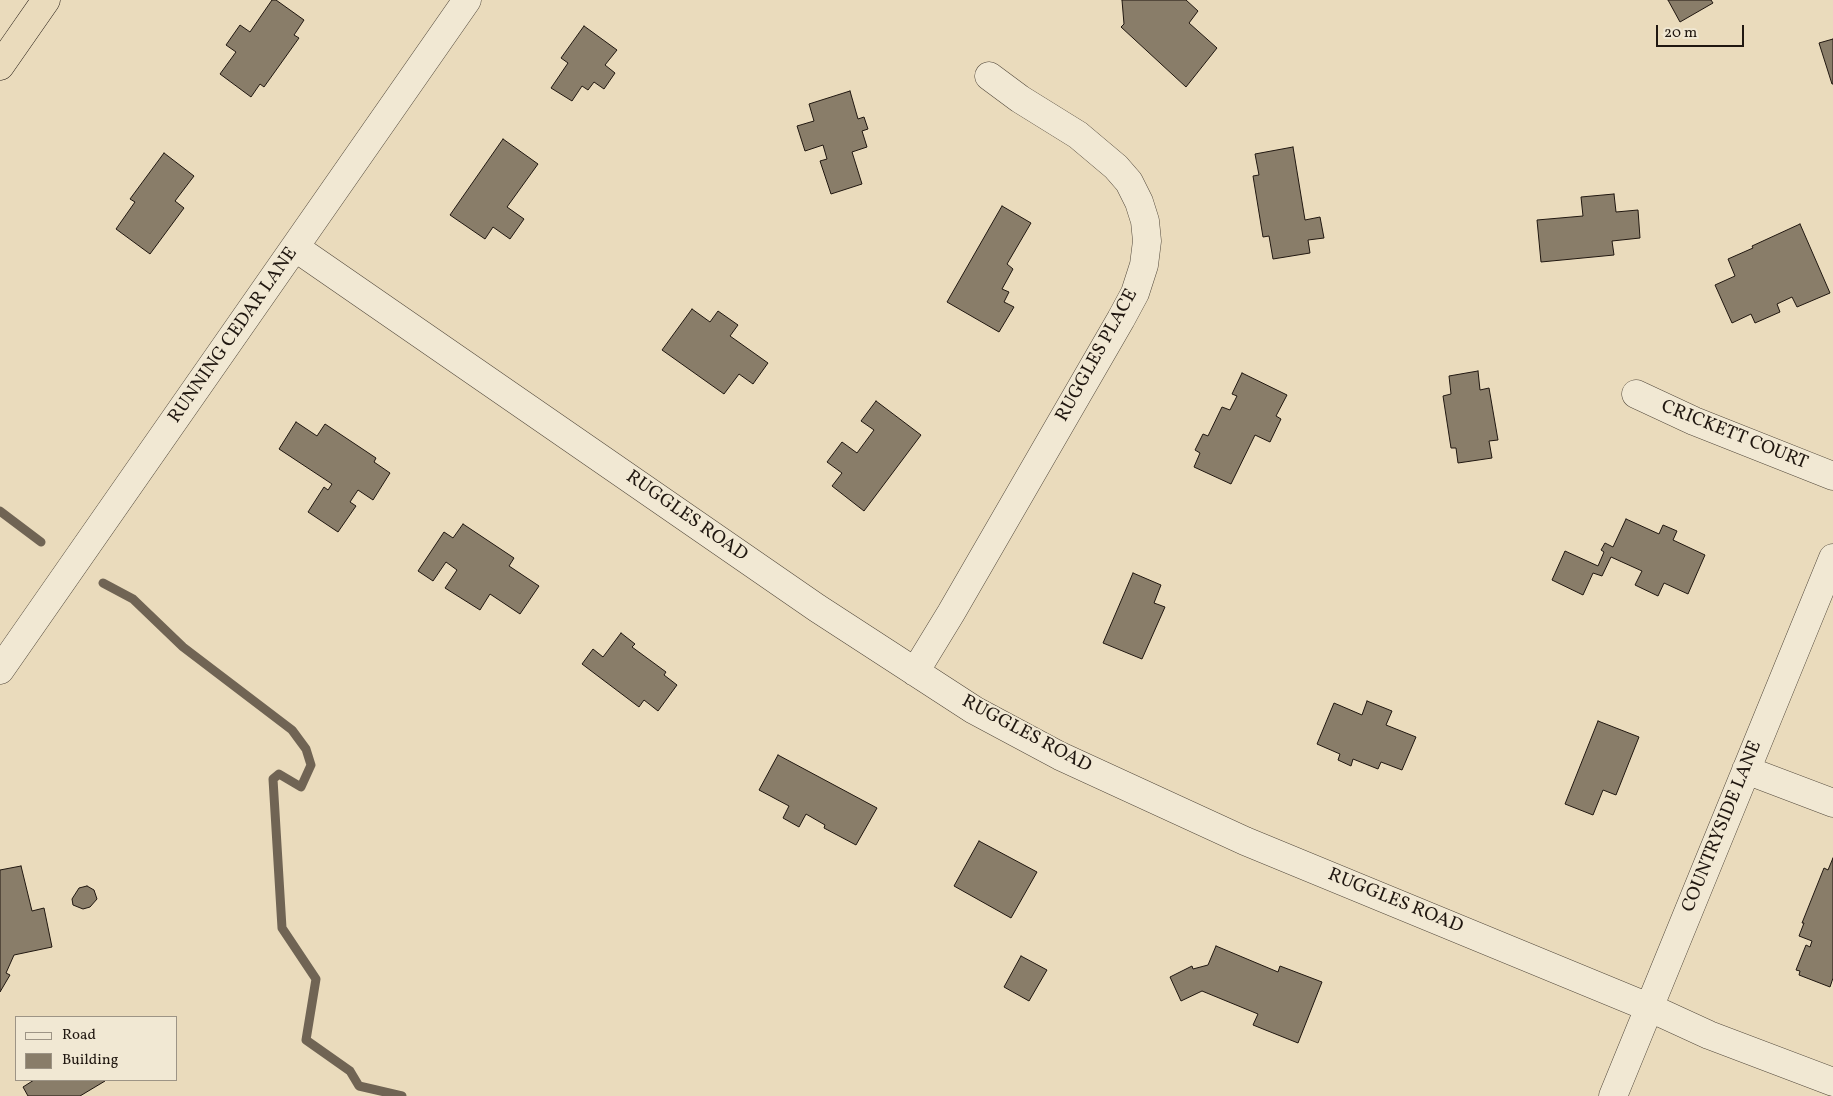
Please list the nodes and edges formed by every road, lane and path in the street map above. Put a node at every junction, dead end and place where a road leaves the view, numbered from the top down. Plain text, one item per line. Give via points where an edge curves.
1 (46, 0) edge
2 (467, 0) edge
3 (0, 66) edge
4 (989, 76) dead end
5 (296, 248) junction
6 (1636, 394) dead end
7 (1833, 476) edge
8 (1833, 558) edge
9 (0, 670) edge
10 (915, 672) junction
11 (1746, 770) junction
12 (1833, 803) edge
13 (1648, 1007) junction
14 (1833, 1082) edge
15 (1613, 1096) edge

1 - 3 highway
2 - 5 street, RUNNING CEDAR LANE
4 - 10 street, RUGGLES PLACE via 1078,135 1116,167 1140,202 1147,241 1135,293
5 - 9 street, RUNNING CEDAR LANE
5 - 10 street, RUGGLES ROAD via 817,608
6 - 7 street, CRICKETT COURT via 1694,421
8 - 11 street, COUNTRYSIDE LANE
10 - 13 street, RUGGLES ROAD via 974,710 1060,756 1245,840
11 - 12 street
11 - 13 street, COUNTRYSIDE LANE
13 - 14 street, RUGGLES ROAD via 1709,1035
13 - 15 street, COUNTRYSIDE LANE

